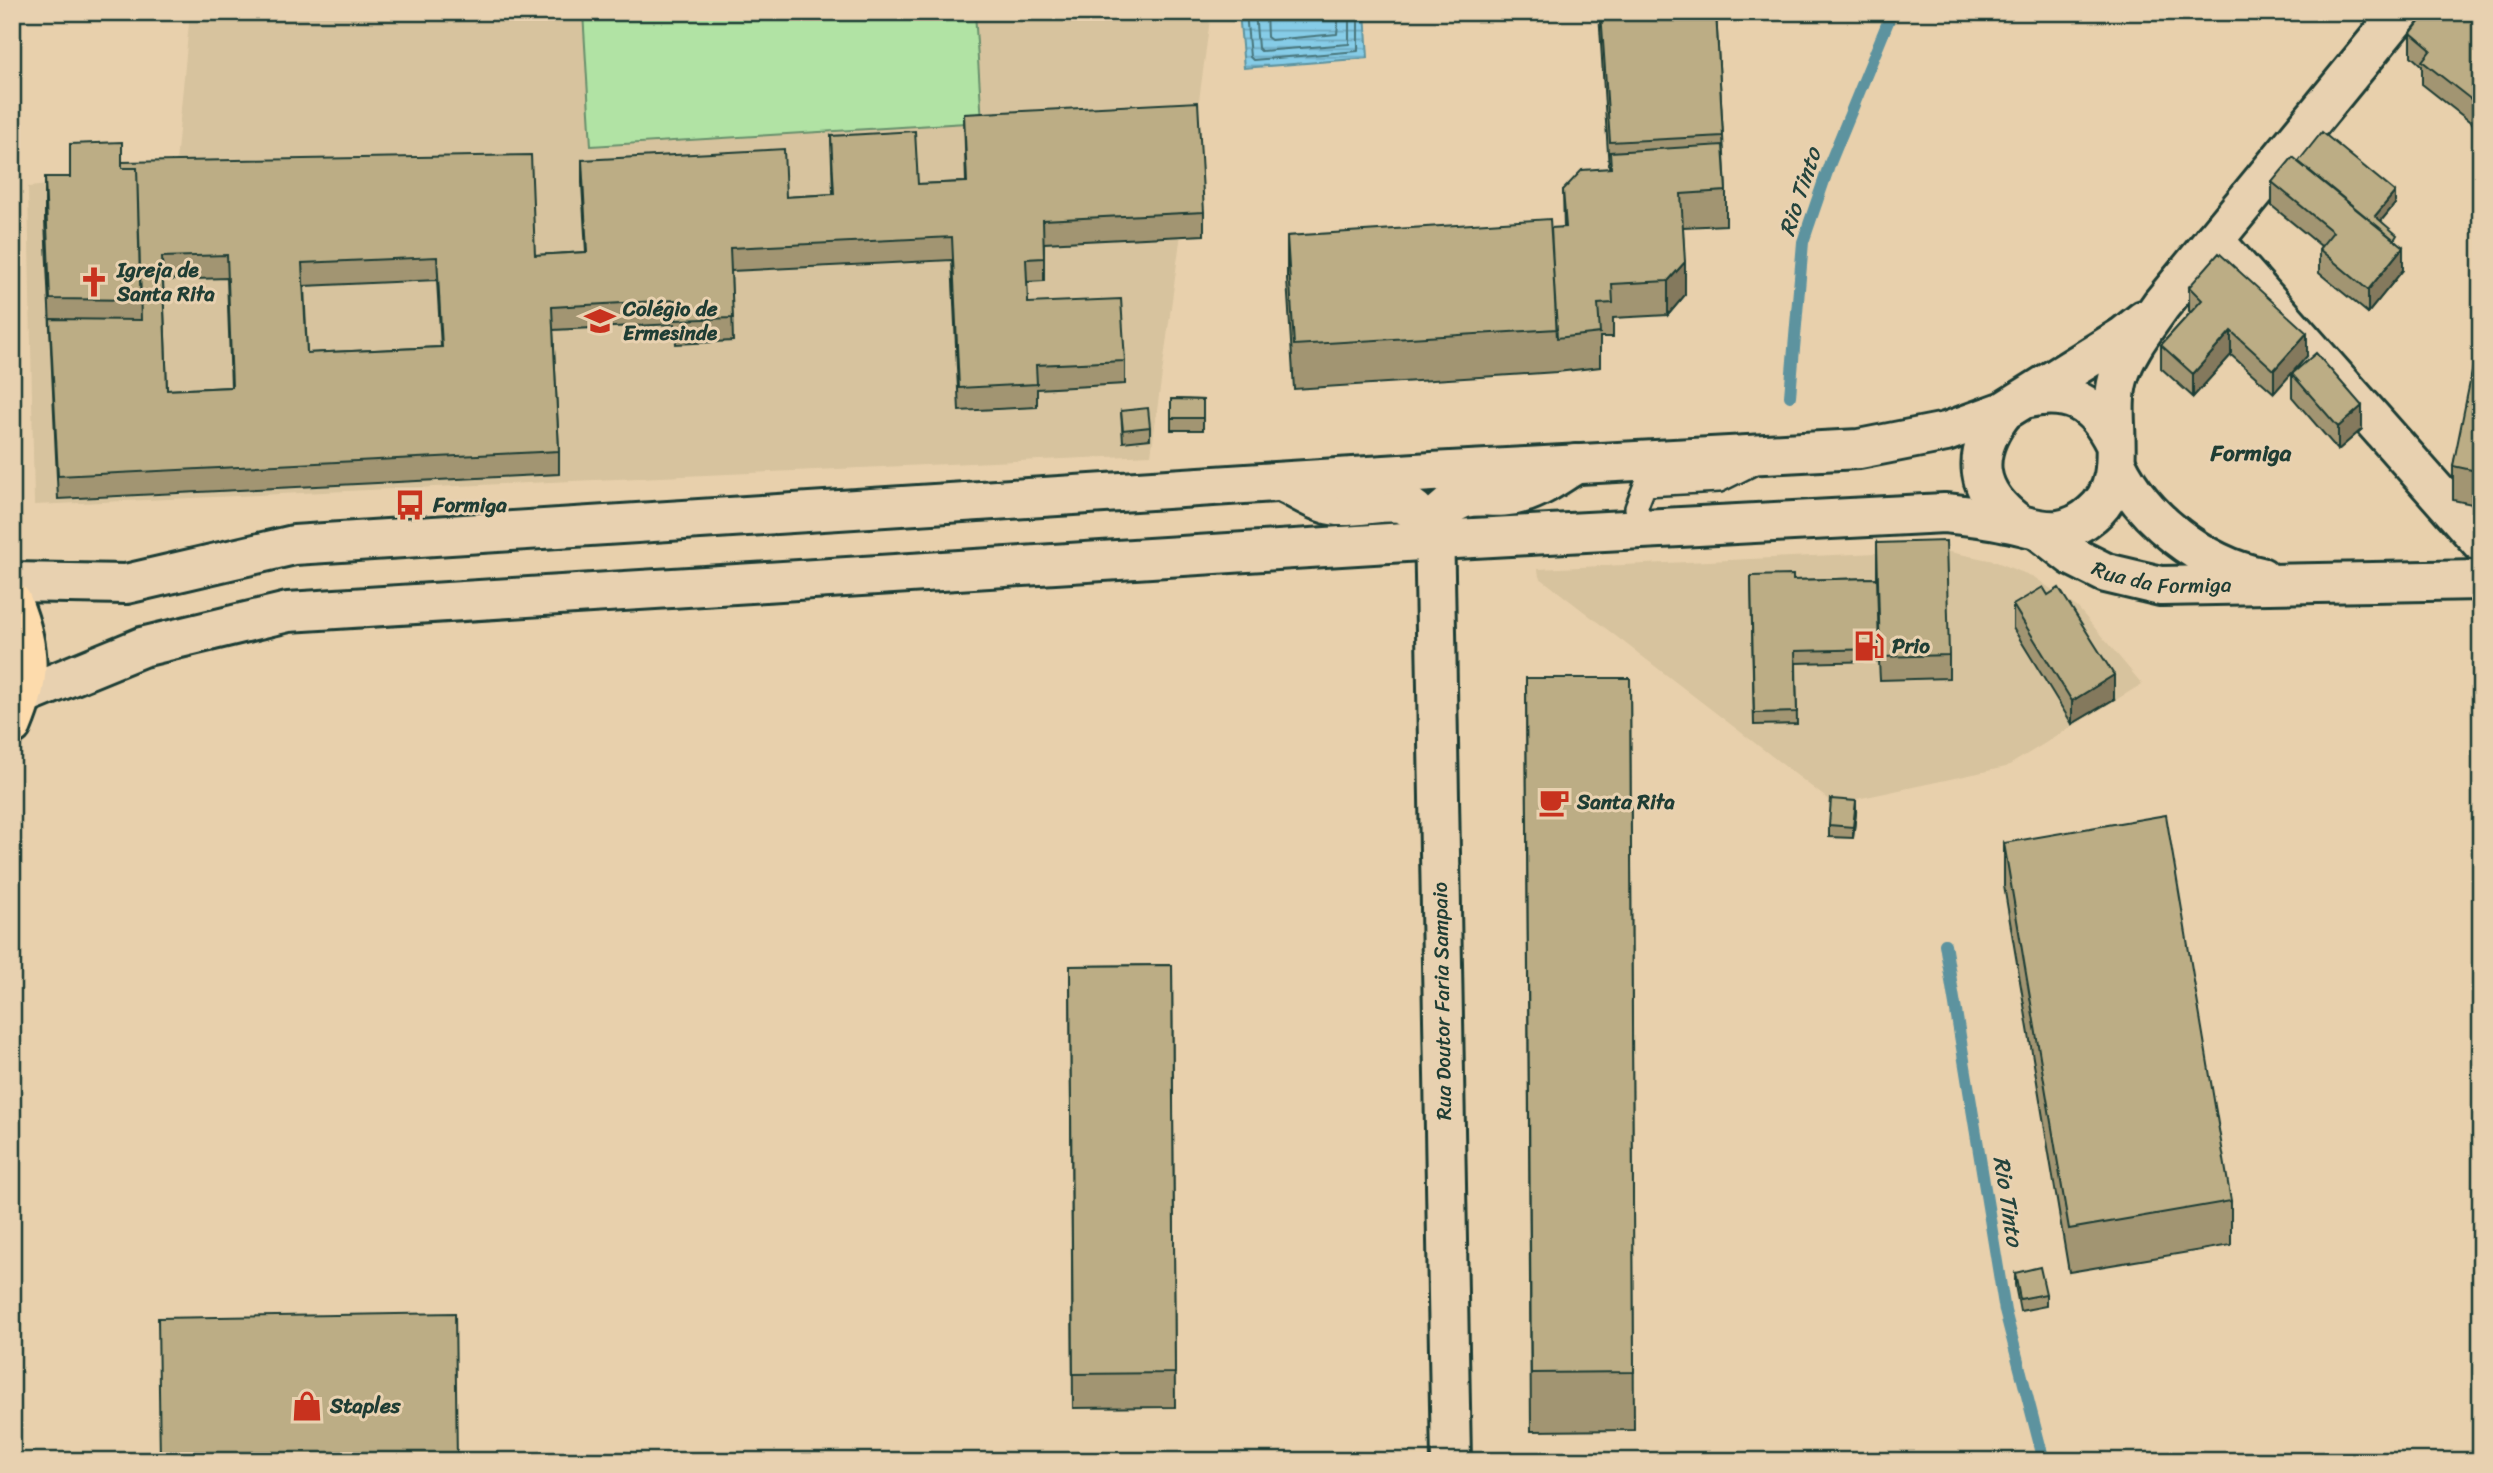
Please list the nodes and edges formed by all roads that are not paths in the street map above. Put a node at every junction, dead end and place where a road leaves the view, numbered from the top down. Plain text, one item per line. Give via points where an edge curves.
1 (2402, 12) edge
2 (2214, 240) junction
3 (2161, 305) junction
4 (2013, 405) junction
5 (1772, 454) junction
6 (2116, 454) junction
7 (1576, 464) junction
8 (1286, 484) junction
9 (2029, 527) junction
10 (1647, 530) junction
11 (1433, 541) junction
12 (2481, 542) edge
13 (2481, 580) edge
14 (12, 582) edge
15 (2294, 583) junction
16 (12, 602) edge
17 (19, 710) edge
18 (1451, 1461) edge

1 - 2 main road
2 - 3 main road
2 - 12 main road
3 - 4 main road via 2124,336
3 - 6 main road via 2132,347 2119,376 2113,405
4 - 5 main road via 1946,432 1898,443
4 - 6 main road via 2044,394 2088,405 2104,422
4 - 9 main road via 1990,429 1982,449 1981,472 2001,511
5 - 7 main road
5 - 10 lane via 1719,481 1645,485 1636,508
6 - 9 main road via 2112,488 2101,508 2062,530
6 - 15 main road, Rua da Formiga via 2130,491 2172,533 2210,557 2256,576
7 - 8 main road
7 - 11 main road via 1523,493 1467,496 1447,505 1434,521
8 - 11 main road via 1334,506 1389,502 1414,508
8 - 14 main road via 294,545 126,584
9 - 10 main road via 1944,513
9 - 15 main road, Rua da Formiga via 2106,573 2161,586
10 - 11 main road
11 - 17 main road via 288,612 142,647
11 - 18 main road, Rua Doutor Faria Sampaio
13 - 15 main road, Rua da Formiga
16 - 17 main road via 26,637

